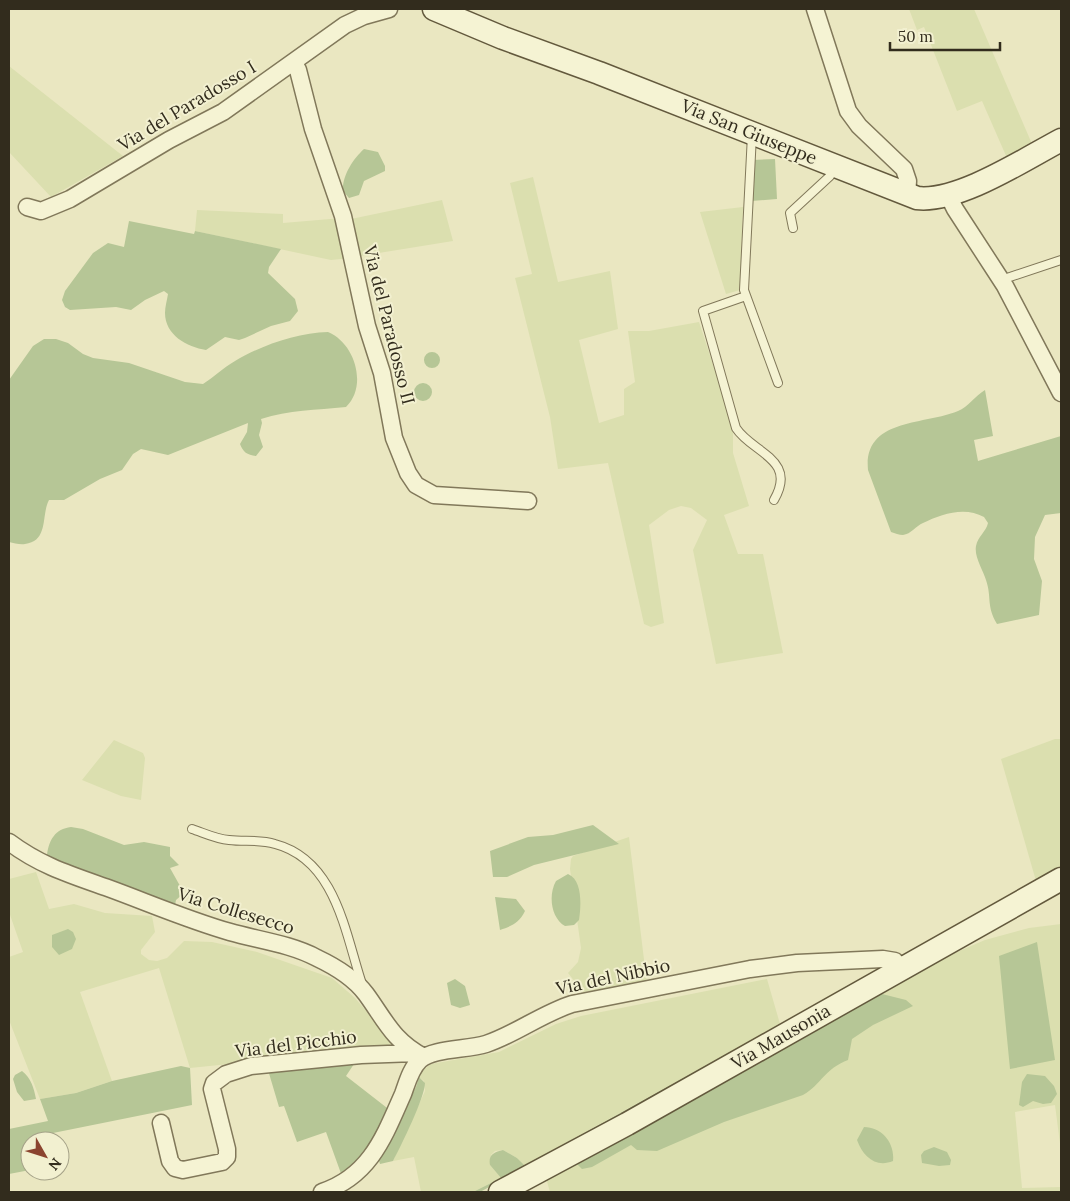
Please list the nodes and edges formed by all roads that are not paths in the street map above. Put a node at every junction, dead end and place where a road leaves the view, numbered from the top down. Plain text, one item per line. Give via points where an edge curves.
1 (389, 9) edge
2 (434, 9) edge
3 (815, 9) edge
4 (294, 62) junction
5 (752, 133) junction
6 (1061, 140) edge
7 (834, 166) junction
8 (908, 195) junction
9 (948, 195) junction
10 (27, 207) dead end
11 (793, 228) dead end
12 (1061, 260) edge
13 (1001, 280) junction
14 (746, 296) junction
15 (778, 383) dead end
16 (1061, 393) edge
17 (774, 500) dead end
18 (528, 501) dead end
19 (192, 829) dead end
20 (9, 842) edge
21 (1061, 880) edge
22 (901, 968) junction
23 (366, 994) junction
24 (420, 1055) junction
25 (161, 1123) dead end
26 (322, 1192) edge
27 (500, 1192) edge

1 - 4 street, Via del Paradosso I via 345,25
2 - 5 main road, Via San Giuseppe
3 - 8 street via 848,111 859,126 904,169
4 - 10 street, Via del Paradosso I via 223,112 70,199 47,210
4 - 18 street, Via del Paradosso II via 343,216 367,326 382,373 394,438 408,473 416,485 434,495
5 - 7 main road, Via San Giuseppe
5 - 14 lane
6 - 9 main road, Via San Giuseppe
7 - 8 main road, Via San Giuseppe
7 - 11 lane via 830,176 790,213
8 - 9 main road, Via San Giuseppe via 928,198
9 - 13 street
12 - 13 lane
13 - 16 street
14 - 15 lane
14 - 17 lane via 703,311 736,428 743,439 767,452 776,467 781,481
19 - 23 lane via 230,840 277,844 307,861 332,895
20 - 23 street, Via Collesecco via 56,871 195,922 306,953 346,975
21 - 22 main road, Via Mausonia
22 - 24 street, Via del Nibbio via 895,961 883,959 750,969 572,1004 552,1010 486,1044
22 - 27 main road, Via Mausonia via 627,1124
23 - 24 street, Via Collesecco via 390,1030
24 - 25 street, Via del Picchio via 361,1055 260,1065 226,1074 214,1083 212,1089 227,1149 227,1157 222,1162 183,1170 175,1168 170,1161
24 - 26 street via 368,1163 345,1183

